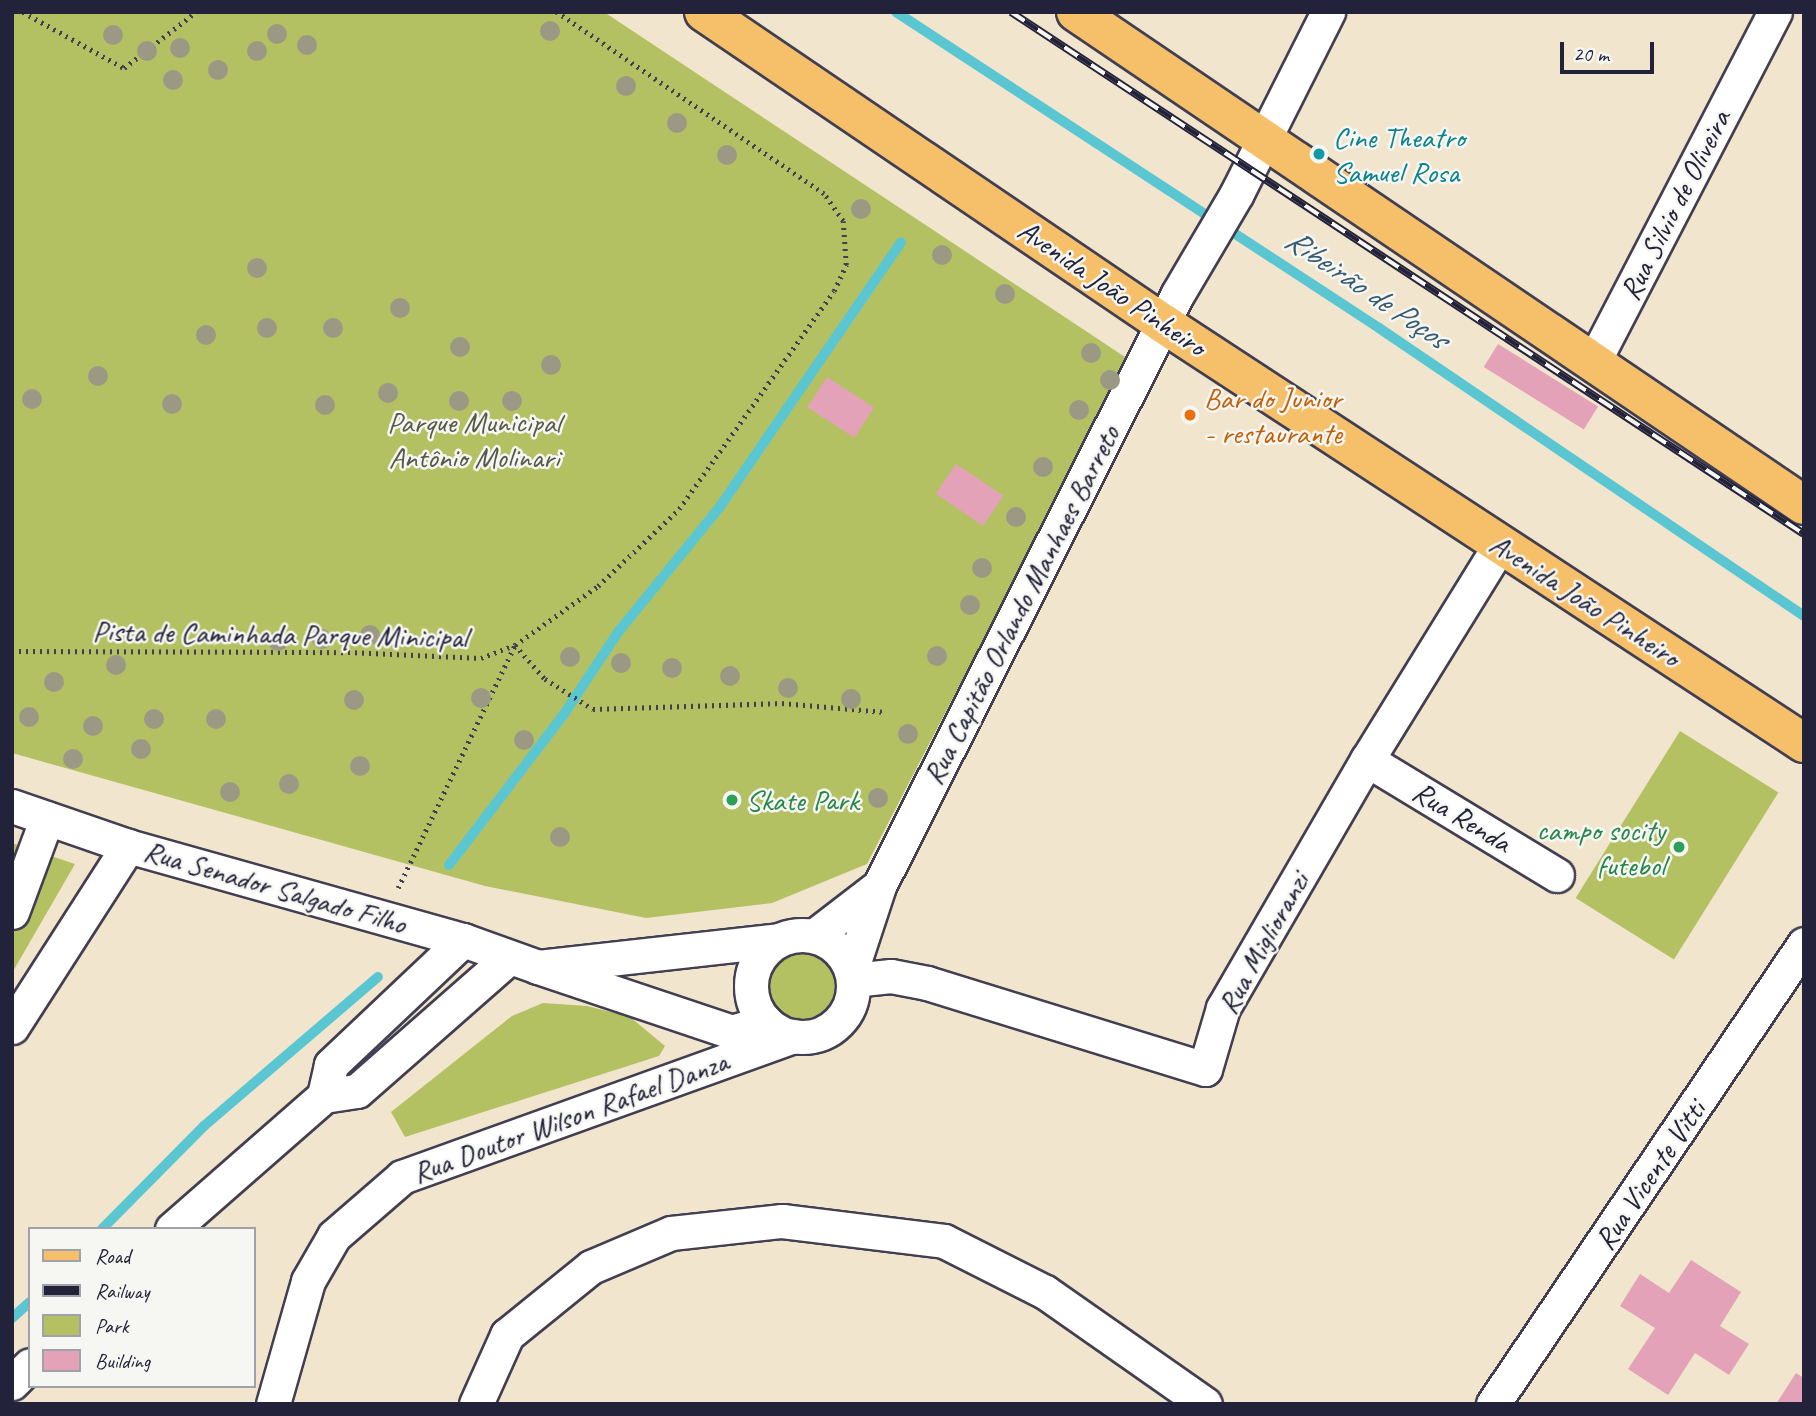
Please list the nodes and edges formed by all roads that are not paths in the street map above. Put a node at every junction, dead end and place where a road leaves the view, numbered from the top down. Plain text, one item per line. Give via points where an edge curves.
1 (704, 12) edge
2 (1076, 12) edge
3 (1328, 12) edge
4 (1775, 12) edge
5 (1265, 139) junction
6 (1164, 324) junction
7 (1594, 361) junction
8 (1804, 505) edge
9 (1500, 545) junction
10 (1804, 743) edge
11 (1367, 760) junction
12 (12, 806) edge
13 (47, 818) junction
14 (128, 846) junction
15 (23, 849) edge
16 (1557, 874) dead end
17 (879, 886) junction
18 (12, 912) edge
19 (814, 936) junction
20 (463, 940) junction
21 (778, 940) junction
22 (1804, 944) edge
23 (522, 963) junction
24 (852, 975) junction
25 (12, 1027) edge
26 (780, 1029) junction
27 (324, 1096) junction
28 (174, 1227) edge
29 (28, 1368) edge
30 (12, 1382) edge
31 (273, 1404) edge
32 (476, 1404) edge
33 (1205, 1404) edge
34 (1493, 1404) edge

1 - 6 main road, Avenida João Pinheiro
2 - 5 main road
3 - 5 street, Rua Capitão Orlando Manhaes Barreto
4 - 7 street, Rua Silvio de Oliveira
5 - 6 street, Rua Capitão Orlando Manhaes Barreto
5 - 7 main road
6 - 9 main road, Avenida João Pinheiro
6 - 17 street, Rua Capitão Orlando Manhaes Barreto
7 - 8 main road
9 - 10 main road, Avenida João Pinheiro
9 - 11 street, Rua Miglioranzi
11 - 16 street, Rua Renda
11 - 24 street, Rua Miglioranzi via 1223,1008 1205,1069 927,983
12 - 13 street, Rua Senador Salgado Filho
13 - 14 street, Rua Senador Salgado Filho
13 - 15 street
14 - 20 street, Rua Senador Salgado Filho
14 - 25 street
15 - 18 street
17 - 19 street
17 - 24 street, Rua Capitão Orlando Manhaes Barreto
19 - 21 street
19 - 24 street via 830,943
20 - 23 street, Rua Senador Salgado Filho
20 - 27 street via 331,1065
21 - 23 street
21 - 26 street via 761,956 751,978 754,1002
22 - 34 street, Rua Vicente Vitti
23 - 26 street, Rua Senador Salgado Filho via 732,1032
23 - 27 street via 358,1091
24 - 26 street via 852,996 837,1023 824,1032
26 - 31 street, Rua Doutor Wilson Rafael Danza via 402,1177 334,1236 308,1281
27 - 28 street
29 - 30 street
32 - 33 street via 507,1335 591,1267 671,1233 782,1221 944,1241 1045,1292

